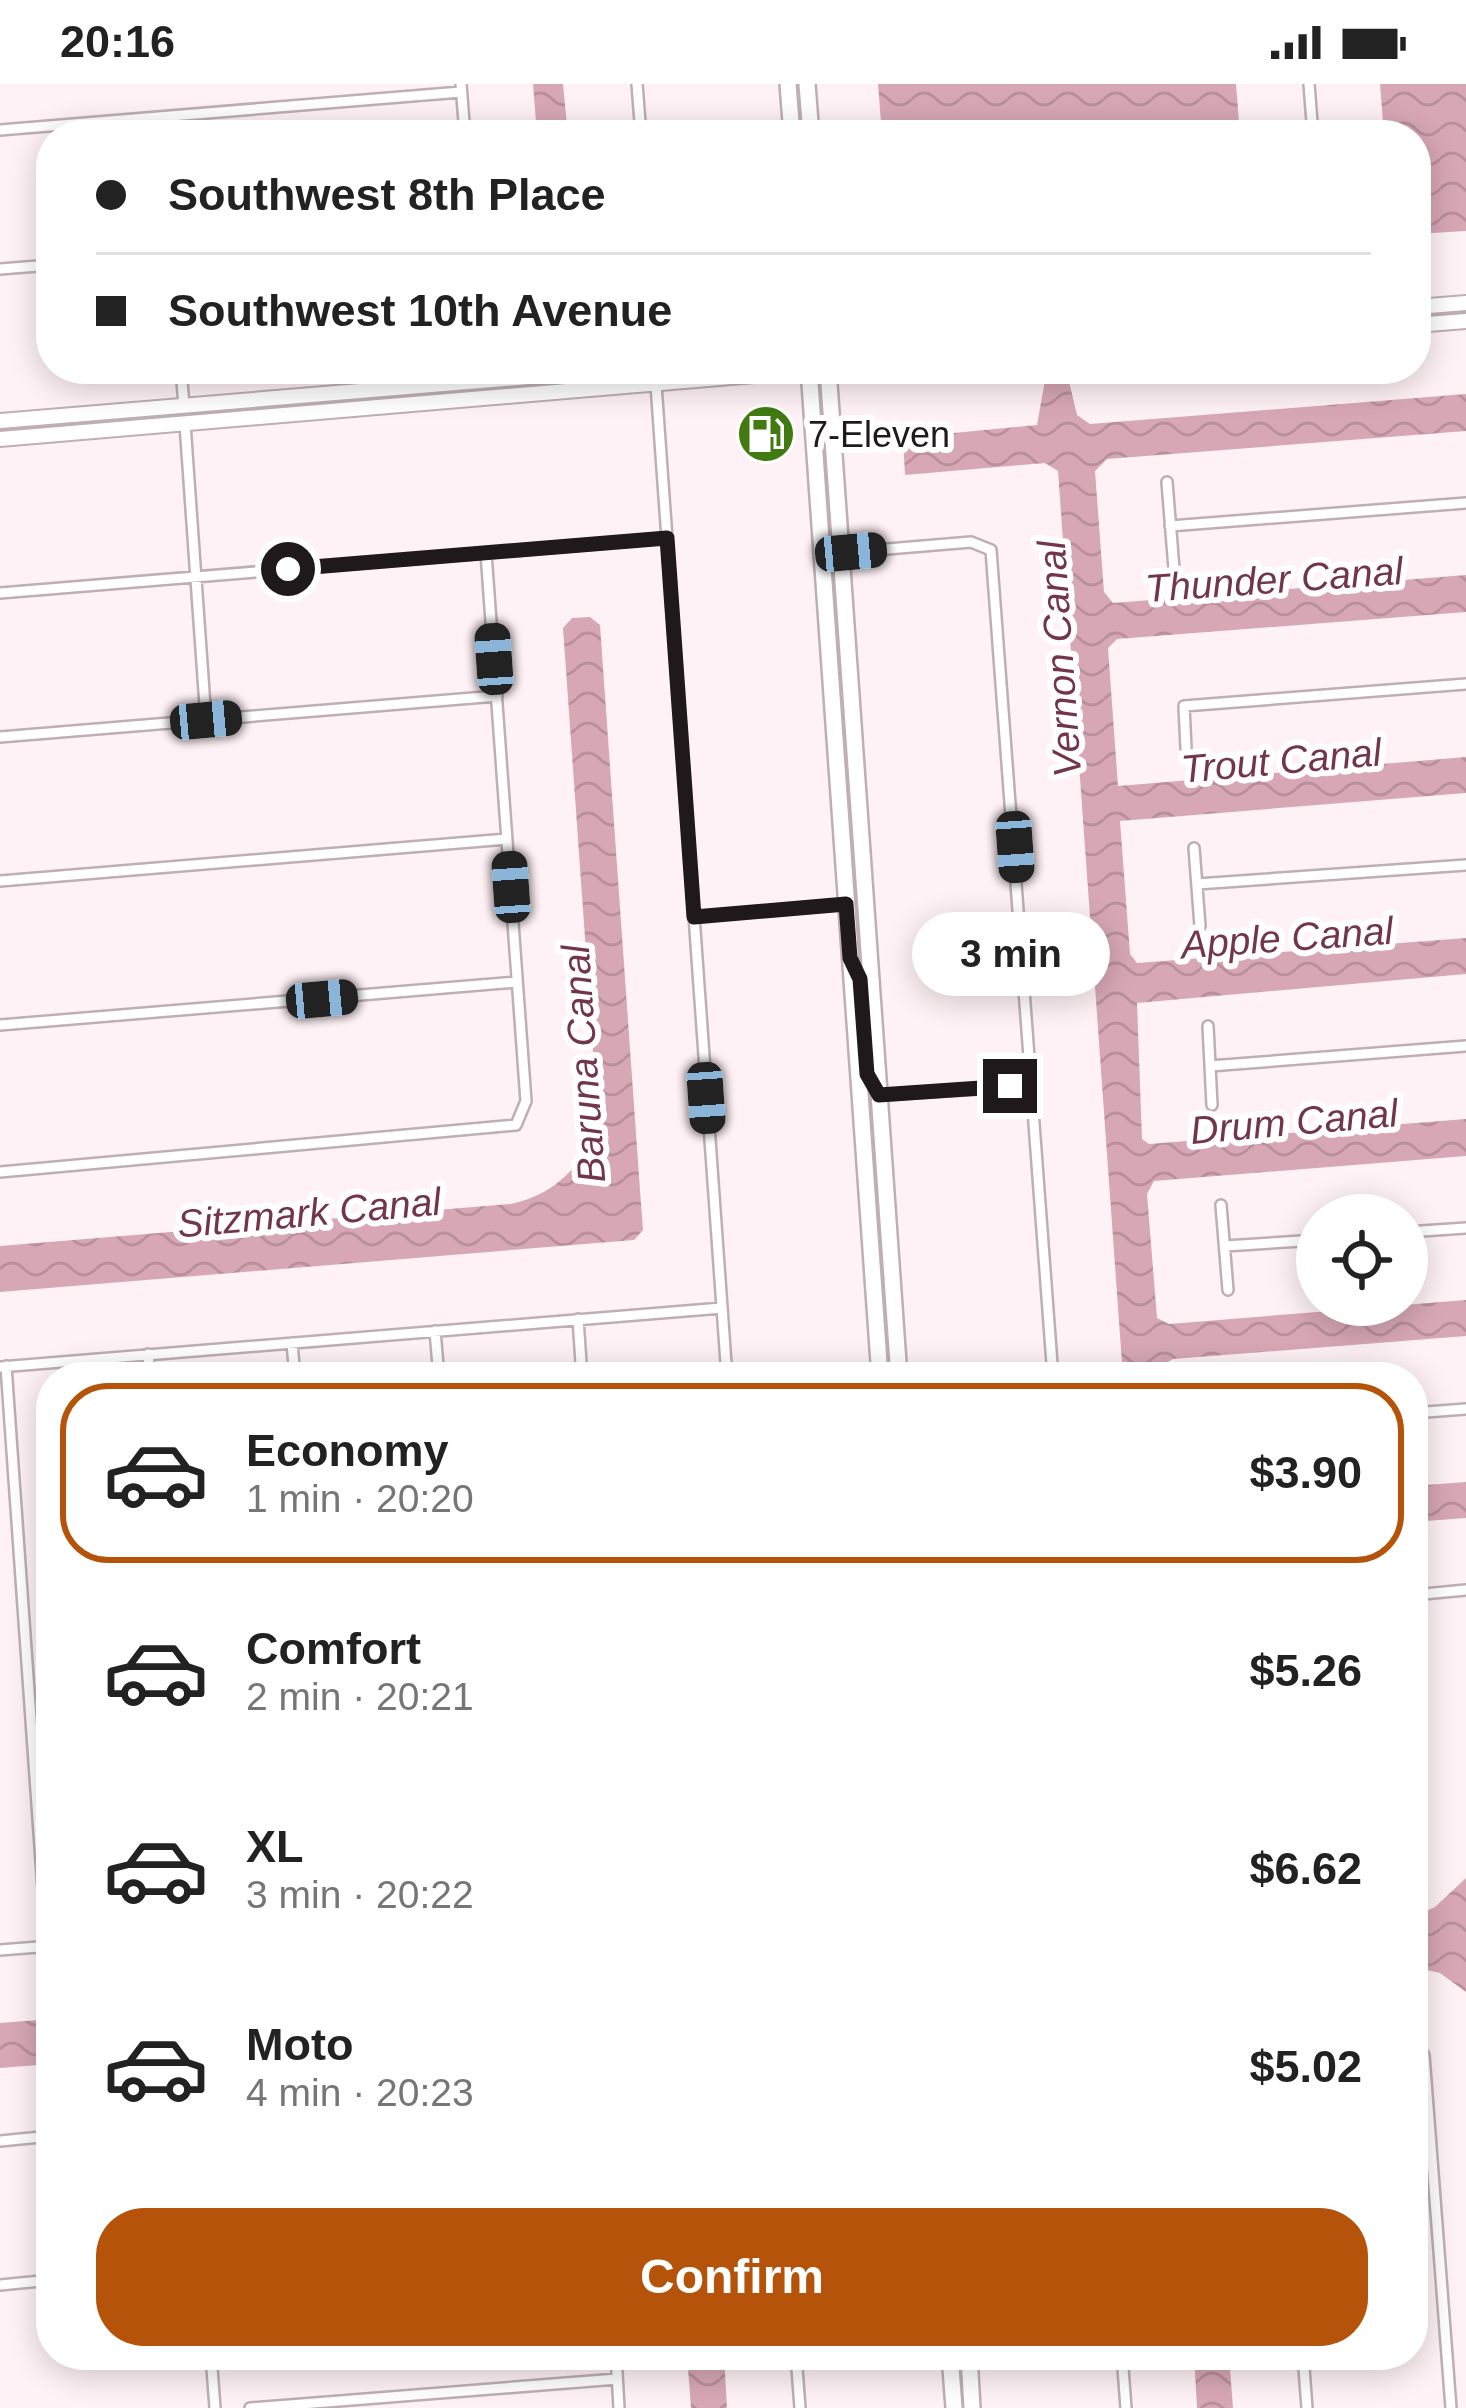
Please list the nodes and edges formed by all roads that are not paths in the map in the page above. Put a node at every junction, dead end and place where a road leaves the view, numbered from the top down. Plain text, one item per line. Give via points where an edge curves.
1 (637, 84) edge
2 (788, 84) edge
3 (807, 84) edge
4 (1309, 84) edge
5 (461, 88) edge
6 (162, 117) junction
7 (125, 120) edge
8 (162, 120) edge
9 (464, 120) edge
10 (640, 120) edge
11 (791, 120) edge
12 (810, 120) edge
13 (1312, 120) edge
14 (36, 127) edge
15 (0, 130) edge
16 (36, 266) edge
17 (0, 269) edge
18 (1466, 304) edge
19 (1431, 307) edge
20 (1466, 321) edge
21 (1431, 324) edge
22 (182, 384) edge
23 (396, 384) edge
24 (484, 384) edge
25 (609, 384) edge
26 (656, 384) edge
27 (809, 384) edge
28 (829, 384) edge
29 (485, 399) junction
30 (184, 406) junction
31 (0, 421) edge
32 (185, 424) junction
33 (0, 439) edge
34 (1167, 482) dead end
35 (1466, 503) edge
36 (1170, 526) junction
37 (667, 538) junction
38 (486, 553) junction
39 (840, 553) junction
40 (1174, 569) dead end
41 (196, 576) junction
42 (0, 593) edge
43 (1466, 684) edge
44 (497, 696) junction
45 (206, 720) junction
46 (0, 737) edge
47 (1186, 748) dead end
48 (507, 839) junction
49 (1194, 848) dead end
50 (1466, 865) edge
51 (0, 881) edge
52 (1196, 884) junction
53 (846, 904) junction
54 (694, 917) junction
55 (1200, 926) dead end
56 (850, 958) junction
57 (518, 982) junction
58 (0, 1025) edge
59 (1208, 1026) dead end
60 (1466, 1046) edge
61 (1210, 1066) junction
62 (1032, 1086) junction
63 (879, 1095) junction
64 (1212, 1105) dead end
65 (861, 1112) junction
66 (0, 1172) edge
67 (1221, 1205) dead end
68 (1466, 1228) edge
69 (1428, 1231) edge
70 (889, 1239) junction
71 (1296, 1241) edge
72 (1225, 1246) junction
73 (1228, 1290) dead end
74 (722, 1308) junction
75 (578, 1319) junction
76 (435, 1331) junction
77 (292, 1342) junction
78 (148, 1354) junction
79 (59, 1362) edge
80 (149, 1362) edge
81 (294, 1362) edge
82 (438, 1362) edge
83 (581, 1362) edge
84 (726, 1362) edge
85 (879, 1362) edge
86 (898, 1362) edge
87 (1052, 1362) edge
88 (36, 1364) edge
89 (3, 1367) edge
90 (1466, 1408) edge
91 (1428, 1412) edge
92 (1466, 1590) edge
93 (1428, 1594) edge
94 (36, 1782) edge
95 (36, 1947) edge
96 (0, 1950) edge
97 (1428, 2107) edge
98 (36, 2137) edge
99 (0, 2140) edge
100 (36, 2281) edge
101 (0, 2284) edge
102 (213, 2370) edge
103 (617, 2370) edge
104 (797, 2370) edge
105 (951, 2370) edge
106 (970, 2370) edge
107 (1123, 2370) edge
108 (1304, 2370) edge
109 (617, 2379) junction
110 (215, 2408) edge
111 (250, 2408) edge
112 (620, 2408) edge
113 (800, 2408) edge
114 (954, 2408) edge
115 (972, 2408) edge
116 (1126, 2408) edge
117 (1307, 2408) edge
118 (1451, 2408) edge

1 - 10 street
2 - 11 main road
3 - 12 main road
4 - 13 street
5 - 6 street
5 - 9 street
6 - 7 street
6 - 8 street
14 - 15 street
16 - 17 street
18 - 19 street
20 - 21 street
22 - 30 street
23 - 30 street
24 - 29 street
25 - 29 street
26 - 37 street
27 - 53 main road
28 - 39 main road
29 - 32 street
30 - 31 street
30 - 32 street
32 - 33 street
32 - 41 street
34 - 36 street
35 - 36 street
36 - 40 street
37 - 38 street
37 - 54 street
38 - 41 street
38 - 44 street
39 - 62 street via 971,542 991,550
39 - 63 main road
41 - 42 street
41 - 45 street
43 - 47 street via 1184,706
44 - 45 street
44 - 48 street
45 - 46 street
48 - 51 street
48 - 57 street
49 - 52 street
50 - 52 street
52 - 55 street
53 - 54 street
53 - 56 main road
54 - 74 street
56 - 63 main road via 860,979 867,1074
56 - 65 main road
57 - 58 street
57 - 66 street via 526,1101 516,1124
59 - 61 street
60 - 61 street
61 - 64 street
62 - 63 street
62 - 87 street
63 - 70 main road
65 - 70 main road via 871,1119 877,1208
65 - 85 main road
67 - 72 street
68 - 69 street
70 - 86 main road
71 - 72 street
72 - 73 street
74 - 75 street
74 - 84 street
75 - 76 street
75 - 83 street
76 - 77 street
76 - 82 street
77 - 78 street
77 - 81 street
78 - 79 street
78 - 80 street
88 - 89 street
89 - 94 street
90 - 91 street
92 - 93 street
95 - 96 street
97 - 118 street
98 - 99 street
100 - 101 street
102 - 110 street
103 - 109 street
104 - 113 street
105 - 114 main road
106 - 115 main road
107 - 116 street
108 - 117 street
109 - 111 street
109 - 112 street

